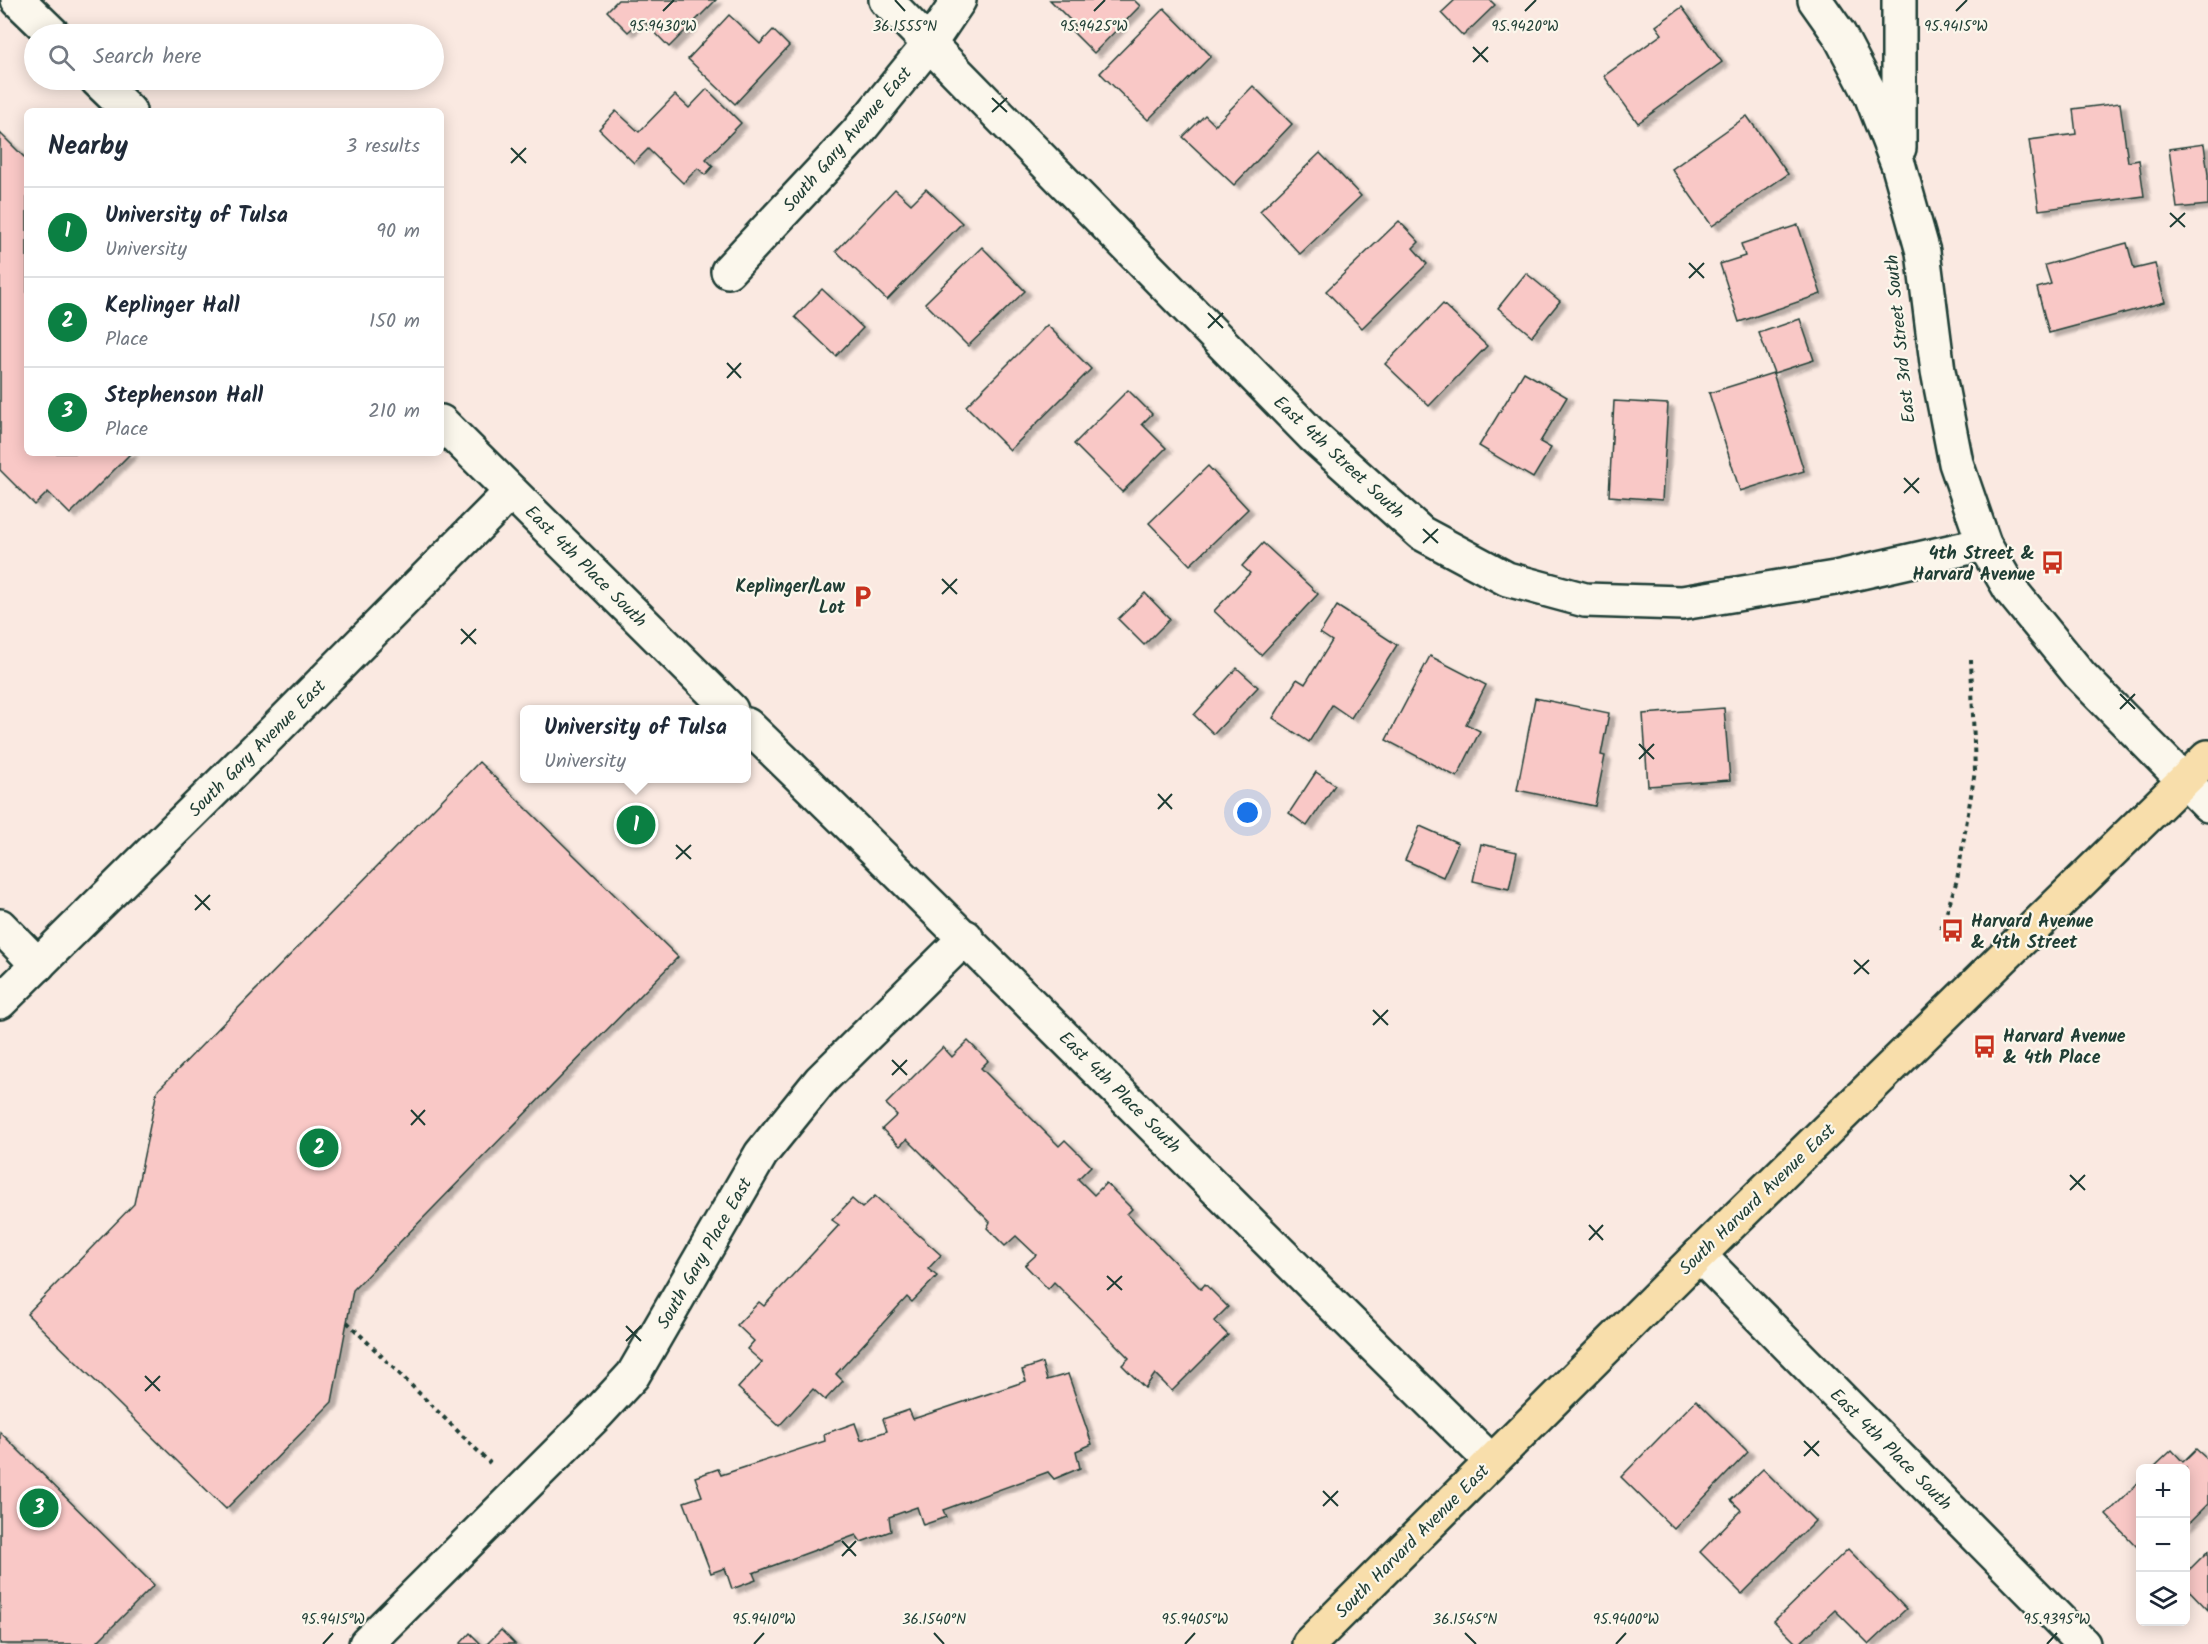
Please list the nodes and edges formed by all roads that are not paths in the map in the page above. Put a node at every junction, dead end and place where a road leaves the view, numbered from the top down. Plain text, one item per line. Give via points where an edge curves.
1 (18, 0) edge
2 (886, 0) edge
3 (959, 0) edge
4 (1815, 0) edge
5 (1899, 0) edge
6 (43, 24) edge
7 (930, 43) junction
8 (107, 90) edge
9 (126, 108) edge
10 (1899, 167) junction
11 (728, 271) dead end
12 (444, 425) edge
13 (512, 492) junction
14 (1984, 544) junction
15 (727, 705) edge
16 (751, 728) edge
17 (2208, 757) edge
18 (2184, 781) junction
19 (2208, 805) edge
20 (0, 926) edge
21 (966, 937) junction
22 (38, 964) junction
23 (0, 1002) edge
24 (1699, 1255) junction
25 (1491, 1461) junction
26 (366, 1644) edge
27 (1309, 1644) edge
28 (2083, 1644) edge

1 - 6 street
2 - 7 street, East 4th Street South
3 - 7 street, South Gary Avenue East
4 - 10 street, East 3rd Street South via 1839,34 1871,95
5 - 10 street
7 - 11 street, South Gary Avenue East via 857,133
7 - 14 street, East 4th Street South via 1313,436 1421,533 1507,579 1585,600 1682,603 1835,578
8 - 9 street
10 - 14 street, East 3rd Street South via 1923,252 1938,371 1956,463
12 - 13 street, East 4th Place South
13 - 15 street, East 4th Place South
13 - 22 street, South Gary Avenue East
14 - 18 street via 2010,589 2051,641
16 - 21 street, East 4th Place South
17 - 18 main road, South Harvard Avenue East
18 - 19 street
18 - 24 main road, South Harvard Avenue East
20 - 22 street
21 - 25 street, East 4th Place South
21 - 26 street, South Gary Place East via 820,1082 761,1154 633,1375
22 - 23 street, South Gary Avenue East
24 - 25 main road, South Harvard Avenue East
24 - 28 street, East 4th Place South
25 - 27 main road, South Harvard Avenue East

